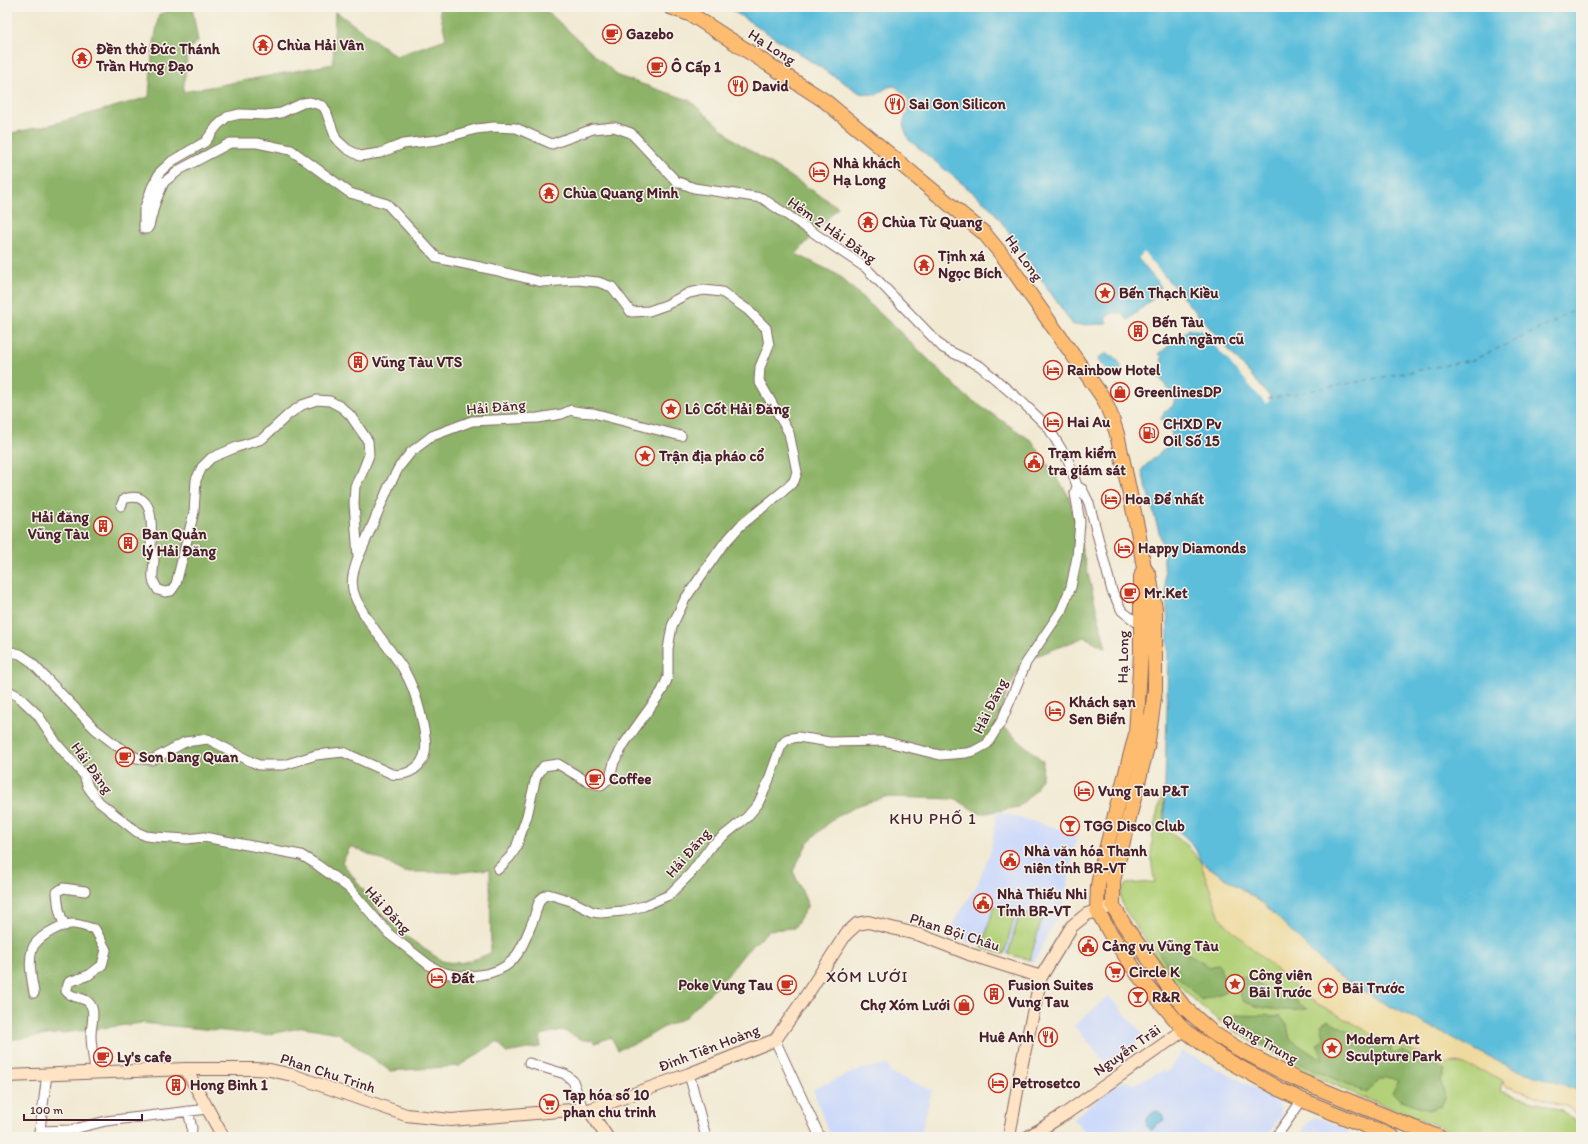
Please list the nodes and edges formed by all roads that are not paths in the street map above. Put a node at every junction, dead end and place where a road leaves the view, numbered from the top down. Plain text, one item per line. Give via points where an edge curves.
1 (670, 7) edge
2 (681, 436) dead end
3 (1077, 486) junction
4 (121, 506) dead end
5 (358, 558) junction
6 (1144, 568) junction
7 (1140, 625) junction
8 (1155, 625) junction
9 (7, 651) edge
10 (7, 690) edge
11 (1142, 734) junction
12 (498, 869) dead end
13 (85, 891) dead end
14 (1113, 906) junction
15 (1097, 910) junction
16 (857, 924) joint
17 (65, 926) junction
18 (1041, 977) junction
19 (34, 993) dead end
20 (1184, 1030) junction
21 (775, 1040) junction
22 (529, 1063) dead end
23 (186, 1069) junction
24 (95, 1072) junction
25 (47, 1074) junction
26 (690, 1074) junction
27 (7, 1076) edge
28 (1302, 1100) junction
29 (208, 1109) junction
30 (586, 1110) junction
31 (188, 1111) junction
32 (39, 1134) edge
33 (191, 1137) edge
34 (223, 1137) edge
35 (607, 1137) edge
36 (706, 1137) edge
37 (820, 1137) edge
38 (1009, 1137) edge
39 (1028, 1137) edge
40 (1276, 1137) edge
41 (1393, 1137) edge
42 (1439, 1137) edge

1 - 6 main road, Hạ Long via 692,16 825,101 962,214 993,243 1104,399 1122,454
2 - 5 street, Hải Đăng via 593,413 571,410 538,418 472,421 445,430 416,448 398,467
3 - 7 street via 1089,503 1112,591 1122,611
3 - 10 street, Hải Đăng via 1075,493 1080,522 1072,587 1061,611 1026,663 1002,720 987,744 966,753 940,755 883,741 856,743 798,737 787,739 781,746 758,804 747,817 711,846 674,891 644,906 600,913 548,894 540,899 533,923 513,961 503,969 484,975 454,975 435,969 389,934 349,888 301,855 204,837 146,836 137,832 98,802 84,775 57,744 38,715 18,696
3 - 12 street, Hẻm 2 Hải Đăng via 1069,462 1048,427 980,366 943,348 866,268 762,198 694,188 676,181 631,133 614,128 593,129 552,144 516,128 494,127 476,129 437,140 402,144 380,153 360,156 336,139 323,106 310,102 281,113 240,114 227,117 205,142 172,161 160,172 144,210 144,229 149,226 164,182 181,169 230,143 257,143 291,150 350,193 387,204 437,258 542,282 598,282 612,287 631,312 666,305 689,293 704,290 722,292 748,310 766,328 769,345 760,367 759,380 789,433 797,472 794,481 740,526 722,546 685,599 672,626 668,649 668,677 653,705 614,762 610,778 601,785 588,782 558,764 544,766 536,776 527,816 516,848
4 - 5 street, Hải Đăng via 124,499 136,498 144,502 151,512 153,580 158,590 171,591 176,584 194,512 196,480 202,467 211,458 262,439 302,405 317,400 330,401 350,415 368,441 369,455 355,486
5 - 9 street, Hải Đăng via 352,574 352,587 356,598 373,629 402,667 415,691 425,739 424,757 414,770 407,773 392,774 343,752 316,755 284,765 259,765 208,739 185,742 152,760 137,758 95,729 28,660 20,654
6 - 7 main road, Hạ Long via 1140,577
6 - 8 main road, Hạ Long via 1149,575
7 - 8 main road
7 - 11 main road, Hạ Long
8 - 11 main road, Hạ Long via 1155,690
11 - 14 main road, Hạ Long via 1147,747 1113,881
11 - 15 main road, Hạ Long via 1101,869
13 - 17 street via 63,888 57,892 57,904
14 - 15 main road
14 - 42 main road, Quang Trung via 1185,1008 1213,1033 1296,1079
15 - 18 main road via 1087,914 1072,926
15 - 20 main road via 1140,976
16 - 18 main road, Phan Bội Châu via 868,922 920,935
16 - 21 main road, Đinh Tiên Hoàng via 846,934
17 - 19 street via 40,938 32,949 31,973
17 - 24 street via 72,924 95,929 106,950 102,965 89,975 69,982 66,991 70,996 89,1002 92,1008 91,1035
18 - 38 main road
20 - 28 main road via 1221,1057
20 - 39 main road, Nguyễn Trãi
21 - 26 main road, Đinh Tiên Hoàng
21 - 37 street
22 - 30 street via 565,1074 572,1081
23 - 24 main road, Phan Chu Trinh
23 - 29 main road
23 - 30 main road, Phan Chu Trinh via 249,1069 276,1072 307,1080 400,1114 430,1118 451,1120
24 - 25 main road, Phan Chu Trinh
25 - 27 main road, Phan Chu Trinh
25 - 32 street
26 - 30 main road, Đinh Tiên Hoàng
26 - 36 street
28 - 40 street
28 - 41 main road
29 - 31 street
29 - 34 main road
30 - 35 main road
31 - 32 street via 106,1121
31 - 33 street via 192,1128

